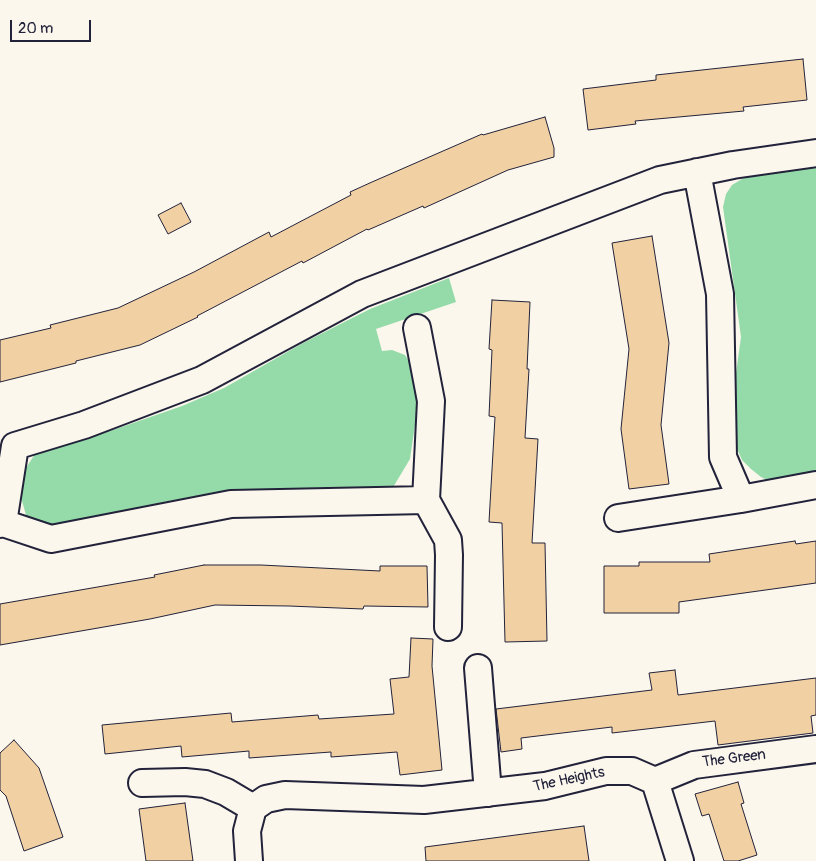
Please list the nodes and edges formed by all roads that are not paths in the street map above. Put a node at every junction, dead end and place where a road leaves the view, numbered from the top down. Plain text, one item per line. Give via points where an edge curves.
1 (816, 153) edge
2 (697, 172) junction
3 (417, 328) dead end
4 (816, 485) edge
5 (741, 499) junction
6 (426, 500) junction
7 (618, 518) dead end
8 (1, 524) edge
9 (448, 627) dead end
10 (478, 668) dead end
11 (816, 749) edge
12 (655, 782) junction
13 (142, 783) dead end
14 (488, 793) junction
15 (253, 808) junction
16 (249, 861) edge
17 (680, 861) edge

1 - 2 street
2 - 5 street via 720,294 723,458
2 - 8 street via 660,180 362,294 202,380 84,425 16,446
3 - 6 street via 431,401
4 - 5 street
5 - 7 street
6 - 8 street via 232,504 52,539
6 - 9 street via 448,540
10 - 14 street
11 - 12 street, The Green via 694,764
12 - 14 street, The Heights via 632,770 606,771 545,786
12 - 17 street
13 - 15 street via 205,784
14 - 15 street, The Heights via 424,800 285,794 266,799
15 - 16 street via 247,832

